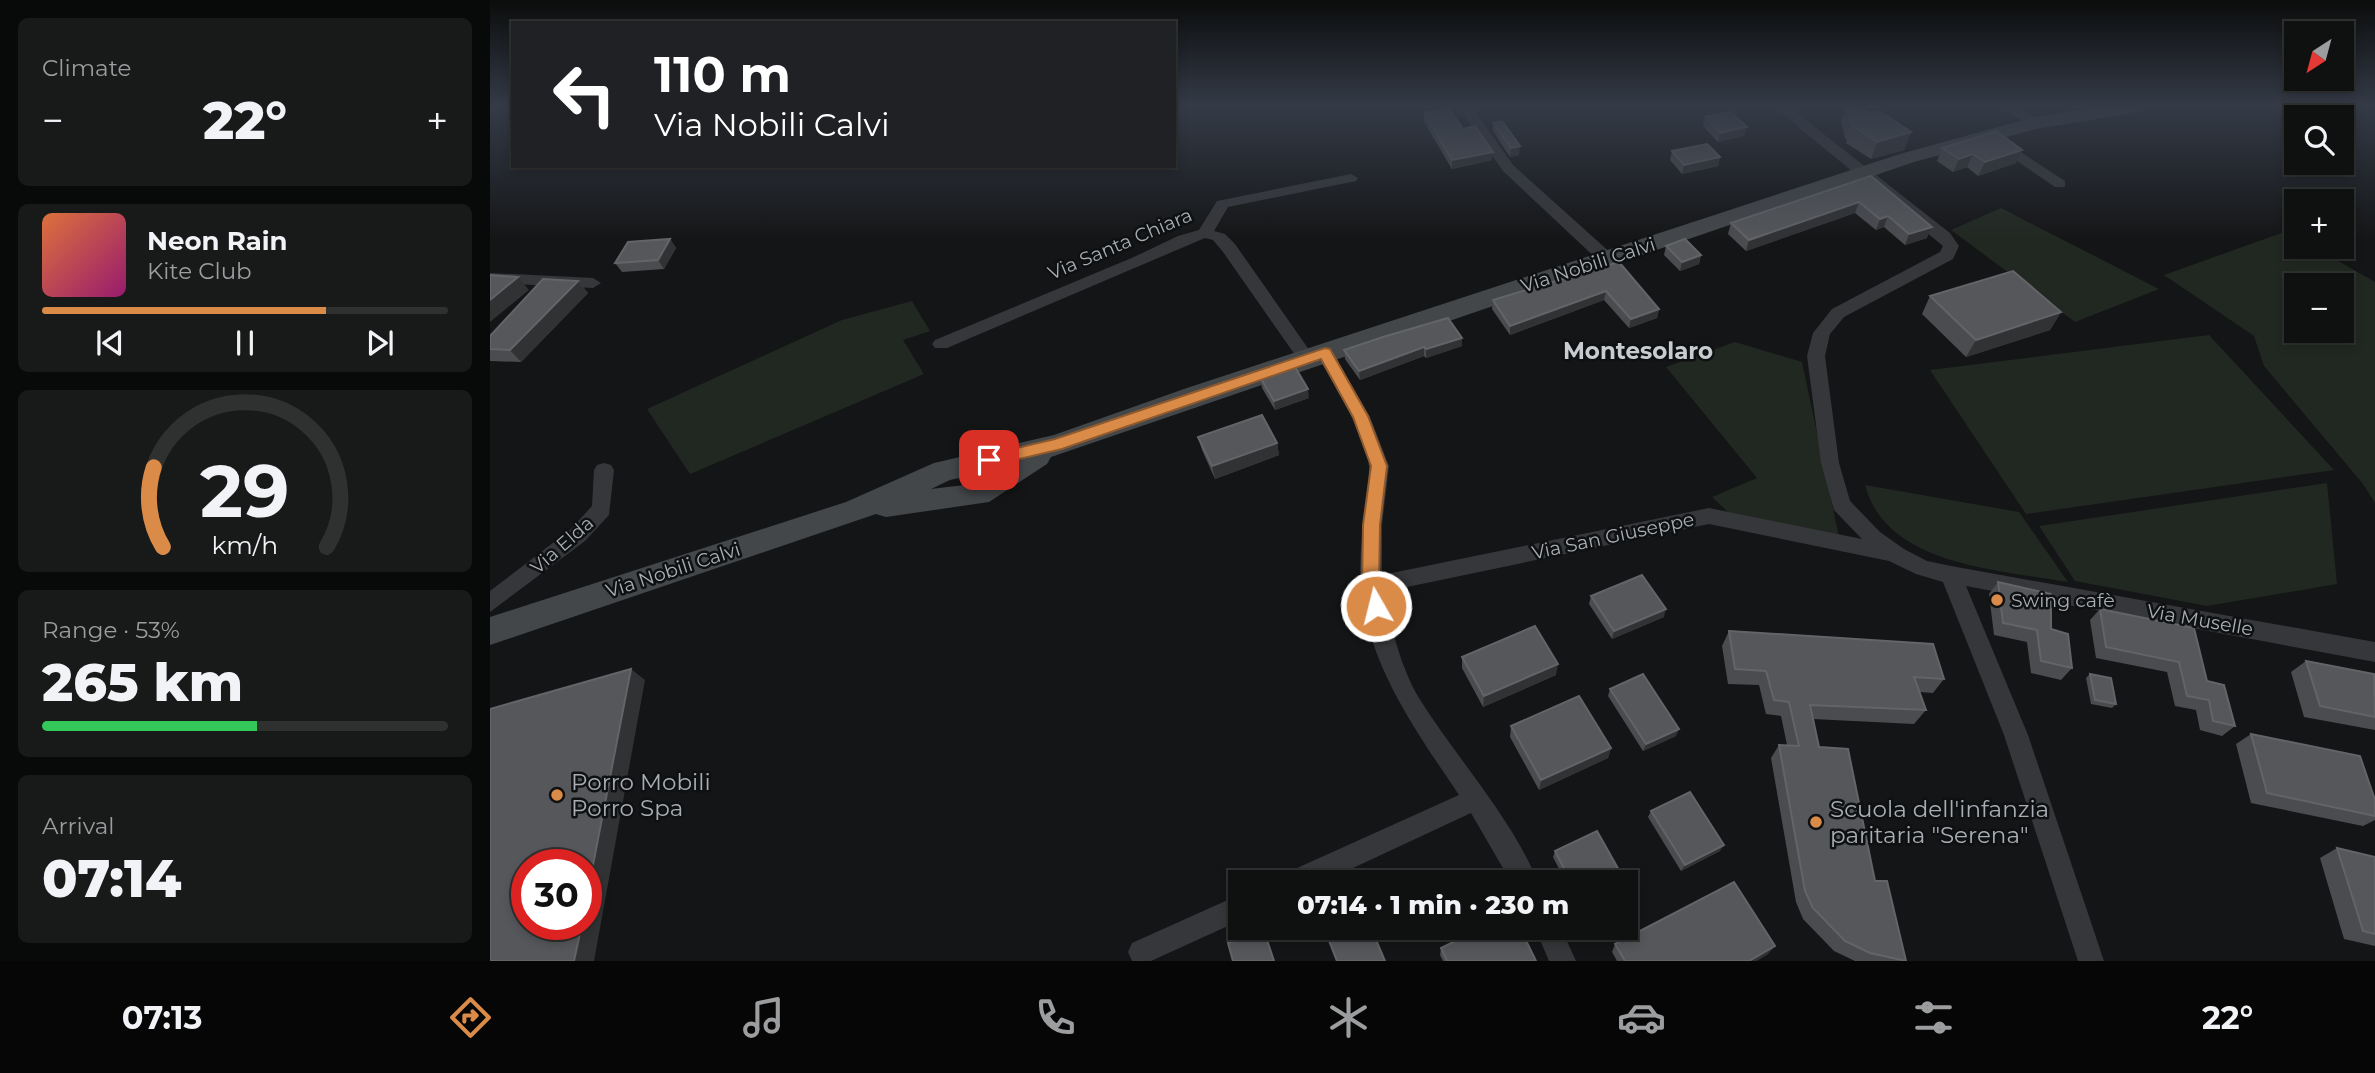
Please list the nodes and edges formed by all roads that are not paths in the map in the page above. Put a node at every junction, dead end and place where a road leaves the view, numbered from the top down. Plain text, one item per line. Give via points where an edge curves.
1 (1497, 152) edge
2 (1837, 152) edge
3 (1934, 152) edge
4 (2014, 152) edge
5 (1864, 173) junction
6 (1350, 178) dead end
7 (2060, 184) dead end
8 (1205, 233) junction
9 (1607, 258) junction
10 (490, 278) edge
11 (593, 283) dead end
12 (942, 344) dead end
13 (1315, 356) junction
14 (604, 470) dead end
15 (1897, 555) junction
16 (1951, 575) junction
17 (1371, 586) junction
18 (490, 603) edge
19 (490, 631) edge
20 (2375, 652) edge
21 (1476, 799) junction
22 (1321, 870) edge
23 (1518, 870) edge
24 (1228, 913) edge
25 (1553, 940) edge
26 (1141, 952) dead end
27 (1563, 961) edge
28 (2091, 961) edge

1 - 9 street via 1508,168
2 - 5 street
3 - 5 main road, Via Nobili Calvi
4 - 7 street
5 - 9 main road, Via Nobili Calvi
5 - 15 street, Via Muselle via 1951,246 1947,255 1838,313 1822,333 1816,356 1830,463 1841,505
6 - 8 street, Via Santa Chiara via 1223,204
8 - 12 street, Via Santa Chiara
8 - 13 street via 1219,237 1229,248
9 - 13 main road, Via Nobili Calvi
10 - 11 street
13 - 17 street via 1361,416 1379,466
13 - 19 main road, Via Nobili Calvi via 1056,445 979,494 856,510
14 - 18 street, Via Elda via 602,509 578,535
15 - 16 street, Via Muselle
15 - 17 street, Via San Giuseppe via 1709,516
16 - 20 street, Via Muselle
16 - 28 street via 2016,735
17 - 21 street via 1385,645 1410,703
21 - 22 street
21 - 23 street
24 - 26 street
25 - 27 street

